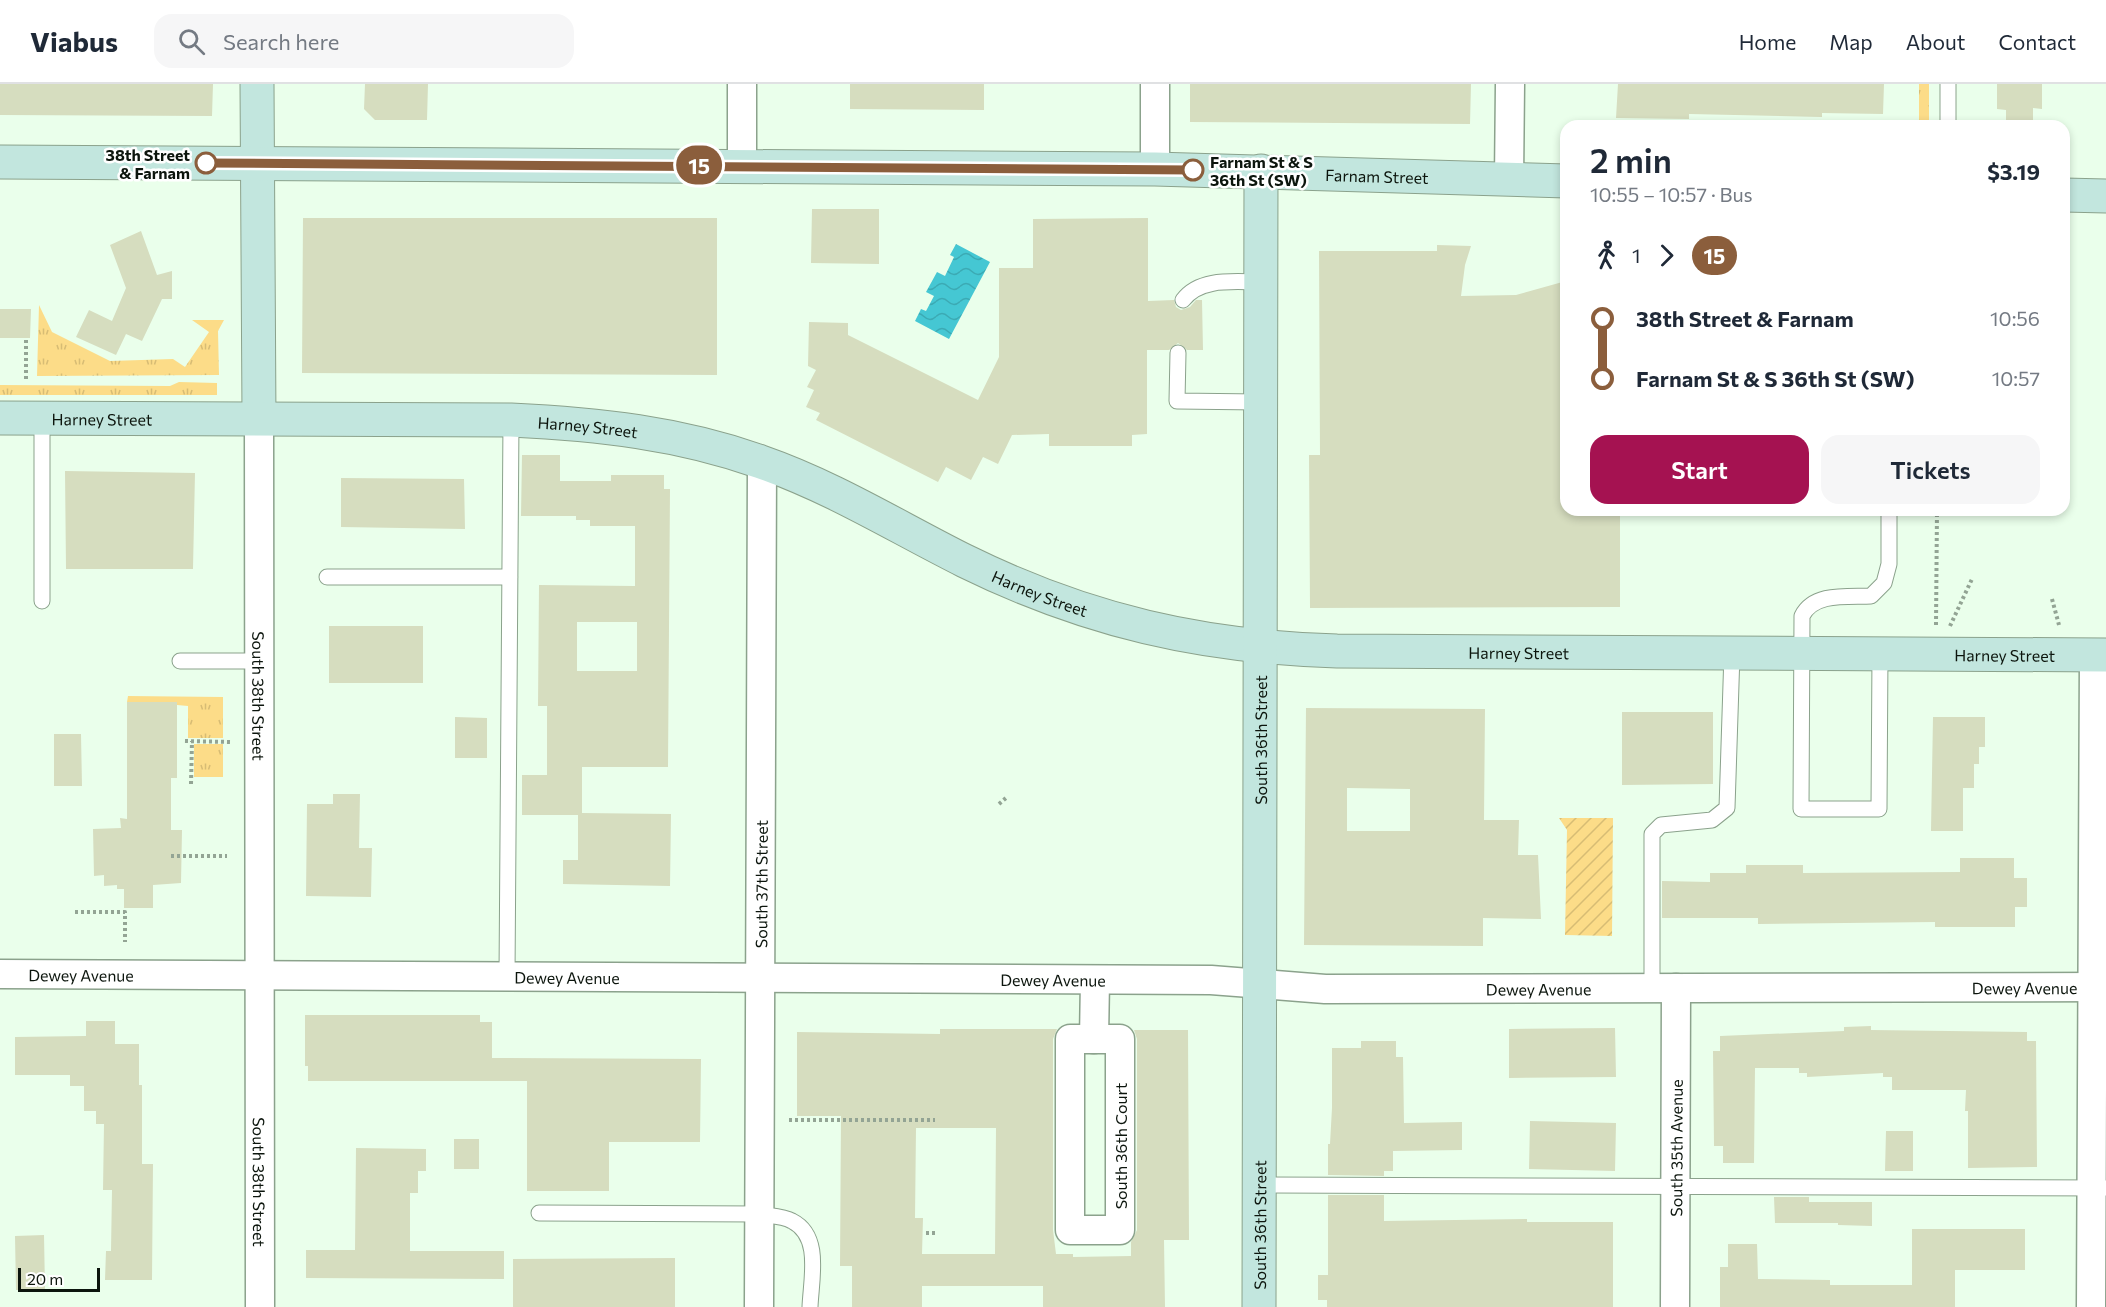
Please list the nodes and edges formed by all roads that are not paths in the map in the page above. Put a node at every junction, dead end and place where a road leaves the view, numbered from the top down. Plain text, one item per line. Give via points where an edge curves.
1 (257, 84) edge
2 (742, 84) edge
3 (1155, 84) edge
4 (1510, 84) edge
5 (1948, 84) edge
6 (1948, 120) edge
7 (0, 162) edge
8 (257, 163) junction
9 (742, 165) junction
10 (1155, 169) junction
11 (1261, 171) junction
12 (1509, 180) junction
13 (1560, 181) edge
14 (2070, 195) edge
15 (2106, 196) edge
16 (1260, 282) junction
17 (1183, 300) dead end
18 (1178, 353) dead end
19 (1259, 402) junction
20 (0, 418) edge
21 (42, 418) junction
22 (259, 418) junction
23 (511, 420) junction
24 (762, 462) junction
25 (1888, 516) edge
26 (327, 577) dead end
27 (510, 577) junction
28 (42, 601) dead end
29 (1261, 648) junction
30 (1732, 653) junction
31 (1802, 654) junction
32 (1880, 654) junction
33 (2100, 655) edge
34 (180, 661) dead end
35 (261, 661) junction
36 (0, 974) edge
37 (260, 975) junction
38 (507, 976) junction
39 (760, 978) junction
40 (1095, 980) junction
41 (1261, 984) junction
42 (2100, 987) edge
43 (1664, 988) junction
44 (1094, 1040) junction
45 (1260, 1185) junction
46 (1676, 1187) junction
47 (2099, 1188) edge
48 (539, 1213) dead end
49 (759, 1214) junction
50 (260, 1307) edge
51 (759, 1307) edge
52 (810, 1307) edge
53 (1259, 1307) edge
54 (1675, 1307) edge
55 (2091, 1307) edge

1 - 8 main road, South 38th Street
2 - 9 street
3 - 10 street
4 - 12 street
5 - 6 lane
7 - 8 main road, Farnam Street
8 - 9 main road, Farnam Street
8 - 22 main road, South 38th Street
9 - 10 main road, Farnam Street
10 - 11 main road, Farnam Street
11 - 12 main road, Farnam Street
11 - 16 main road, South 36th Street
12 - 13 main road, Farnam Street
14 - 15 main road
16 - 17 lane via 1217,282 1193,290
16 - 19 main road, South 36th Street
18 - 19 lane via 1177,400
19 - 29 main road, South 36th Street
20 - 21 main road, Harney Street
21 - 22 main road, Harney Street
21 - 28 lane
22 - 23 main road, Harney Street
22 - 35 street, South 38th Street
23 - 24 main road, Harney Street via 634,430 719,448
23 - 27 lane
24 - 29 main road, Harney Street via 855,502 981,568 1058,601 1178,636
24 - 39 street, South 37th Street
25 - 31 lane via 1889,564 1884,583 1871,597 1839,597 1810,605 1802,616
26 - 27 lane
27 - 38 lane
29 - 30 main road, Harney Street
29 - 41 main road, South 36th Street
30 - 31 main road, Harney Street
30 - 43 lane via 1727,808 1712,820 1661,825 1652,834
31 - 32 main road, Harney Street
31 - 32 lane via 1801,809 1879,809
32 - 33 main road, Harney Street
33 - 42 street
34 - 35 lane
35 - 37 street, South 38th Street
36 - 37 street, Dewey Avenue
37 - 38 street, Dewey Avenue
37 - 50 street, South 38th Street
38 - 39 street, Dewey Avenue
39 - 40 street, Dewey Avenue
39 - 49 street, South 37th Street
40 - 41 street, Dewey Avenue
40 - 44 street
41 - 43 street, Dewey Avenue via 1325,989
41 - 45 main road, South 36th Street
42 - 43 street, Dewey Avenue
42 - 47 street
43 - 46 street, South 35th Avenue
44 - 44 street, South 36th Court via 1071,1040 1071,1230 1120,1230 1120,1040
45 - 46 lane
45 - 53 main road, South 36th Street
46 - 47 lane
46 - 54 street, South 35th Avenue
47 - 55 street
48 - 49 lane
49 - 51 street, South 37th Street
49 - 52 lane via 792,1221 807,1232 812,1245

